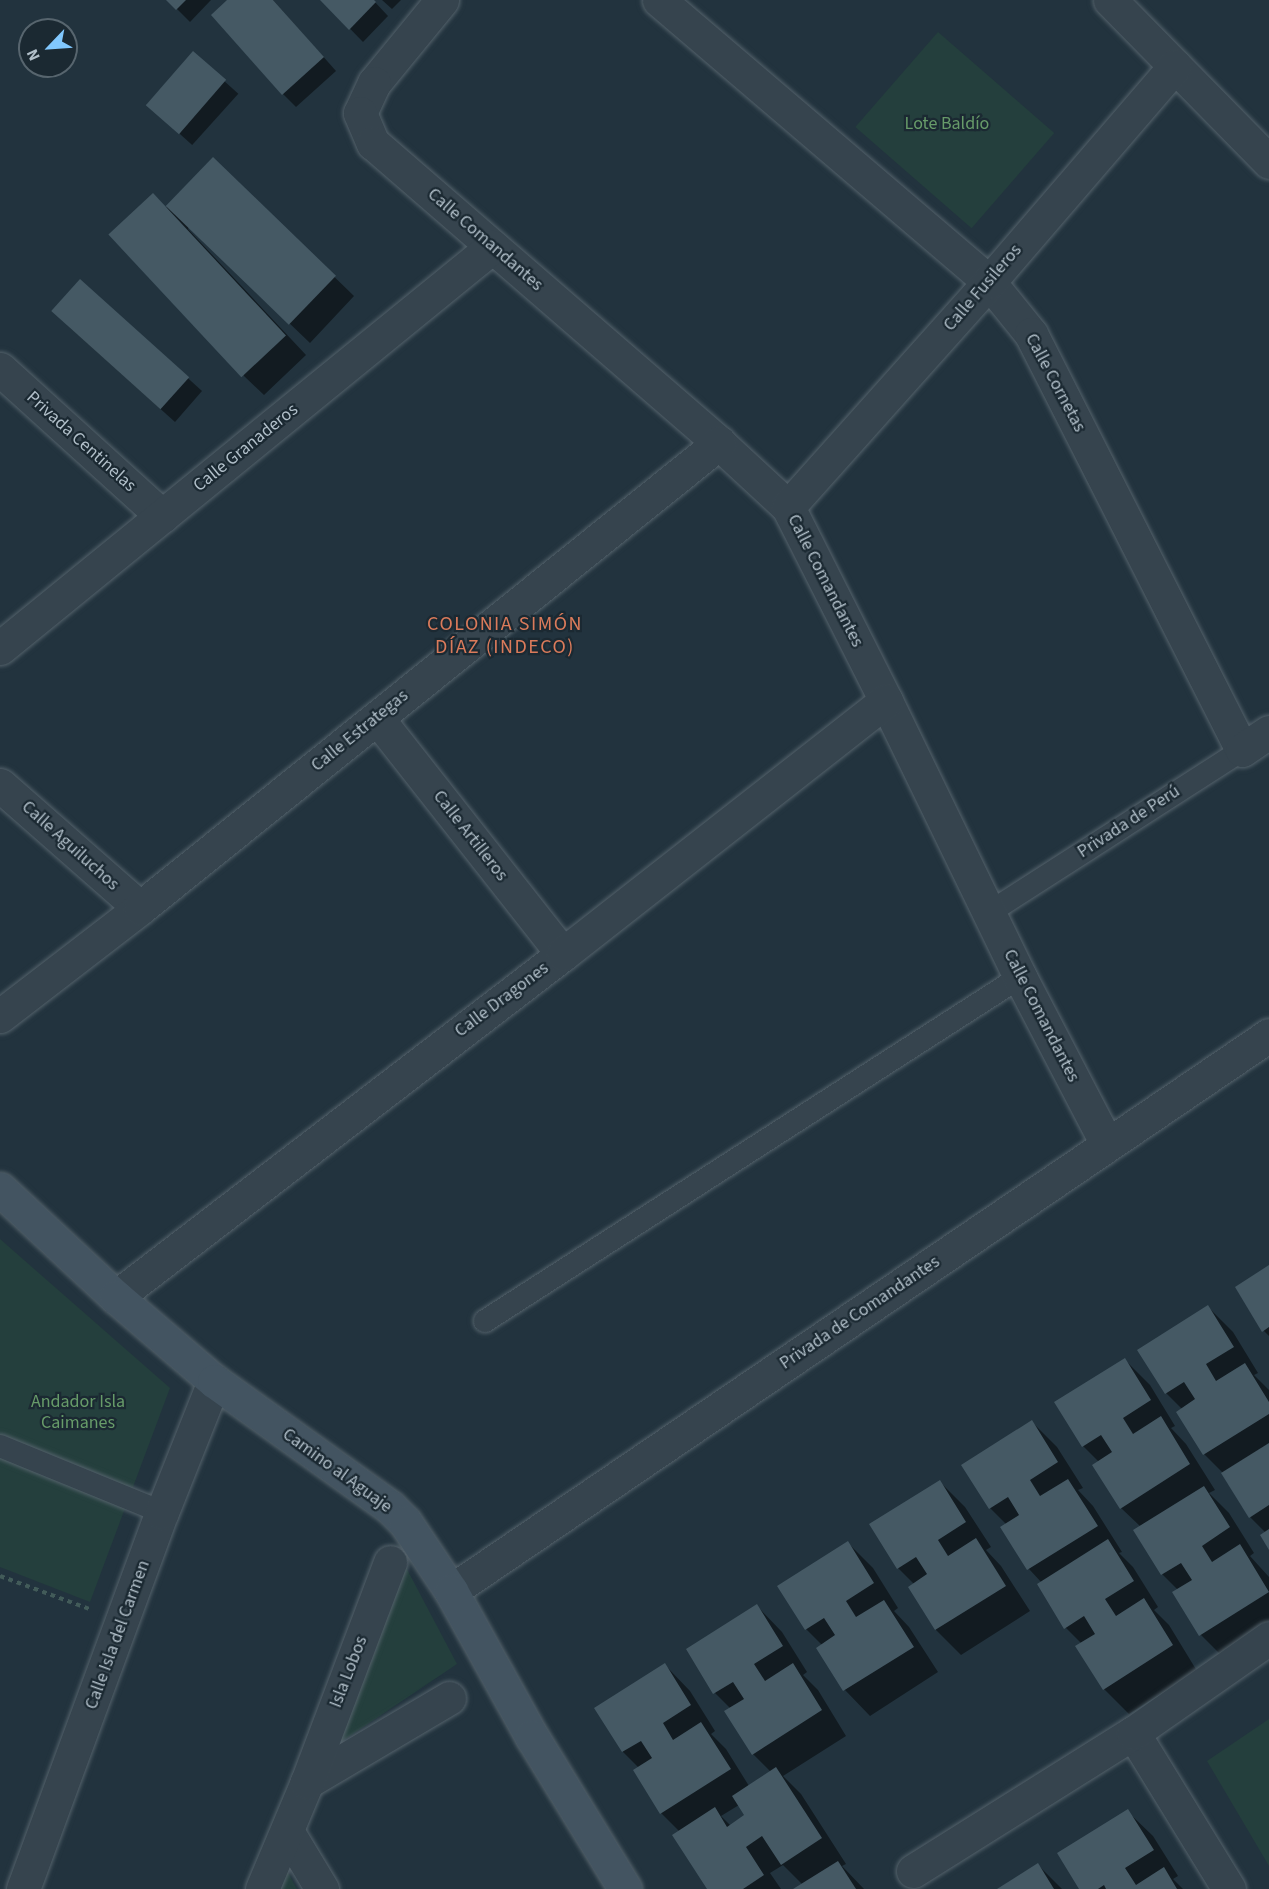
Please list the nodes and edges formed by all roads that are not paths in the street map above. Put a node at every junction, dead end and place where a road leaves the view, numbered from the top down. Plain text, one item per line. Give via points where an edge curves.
1 (442, 0) edge
2 (659, 0) edge
3 (1110, 0) edge
4 (1175, 66) junction
5 (1269, 162) edge
6 (492, 247) junction
7 (989, 282) junction
8 (0, 369) edge
9 (719, 443) junction
10 (788, 507) junction
11 (162, 516) junction
12 (0, 648) edge
13 (886, 701) junction
14 (377, 718) junction
15 (1269, 732) edge
16 (1242, 750) junction
17 (0, 785) edge
18 (140, 908) junction
19 (990, 912) junction
20 (564, 954) junction
21 (1020, 977) junction
22 (0, 1016) edge
23 (1269, 1035) edge
24 (1107, 1144) junction
25 (0, 1189) edge
26 (116, 1296) junction
27 (484, 1321) dead end
28 (214, 1381) junction
29 (0, 1446) edge
30 (162, 1512) junction
31 (390, 1562) dead end
32 (451, 1591) junction
33 (1269, 1638) edge
34 (449, 1698) dead end
35 (1133, 1733) junction
36 (307, 1782) junction
37 (287, 1831) junction
38 (913, 1870) dead end
39 (22, 1889) edge
40 (262, 1889) edge
41 (322, 1889) edge
42 (625, 1889) edge
43 (1229, 1889) edge

1 - 6 street, Calle Comandantes via 374,83 360,113 373,143
2 - 7 street, Calle Cornetas
3 - 4 street
4 - 5 street
4 - 7 street, Calle Fusileros
6 - 9 street, Calle Comandantes
6 - 11 street, Calle Granaderos
7 - 10 street, Calle Fusileros
7 - 16 street, Calle Cornetas via 1031,334
8 - 11 street, Privada Centinelas
9 - 10 street, Calle Comandantes
9 - 14 street, Calle Estrategas
10 - 13 street, Calle Comandantes
11 - 12 street, Calle Granaderos
13 - 19 street, Calle Comandantes
13 - 20 street, Calle Dragones
14 - 18 street, Calle Estrategas
14 - 20 street, Calle Artilleros
15 - 16 street, Privada de Perú
16 - 19 lane, Privada de Perú
17 - 18 street, Calle Aguiluchos
18 - 22 street, Calle Estrategas
19 - 21 street, Calle Comandantes
20 - 26 street, Calle Dragones
21 - 24 street, Calle Comandantes
21 - 27 lane
23 - 24 street, Privada de Comandantes
24 - 32 street, Privada de Comandantes
25 - 26 main road, Camino al Aguaje
26 - 28 main road, Camino al Aguaje
28 - 30 street, Calle Isla del Carmen
28 - 32 main road, Camino al Aguaje via 390,1507 405,1522
29 - 30 lane
30 - 39 street, Calle Isla del Carmen
31 - 36 street, Isla Lobos
32 - 42 main road, Camino al Aguaje via 527,1728
33 - 35 street
34 - 36 street
35 - 38 street
35 - 43 street
36 - 37 street, Isla Lobos
37 - 40 street, Isla Lobos
37 - 41 street

